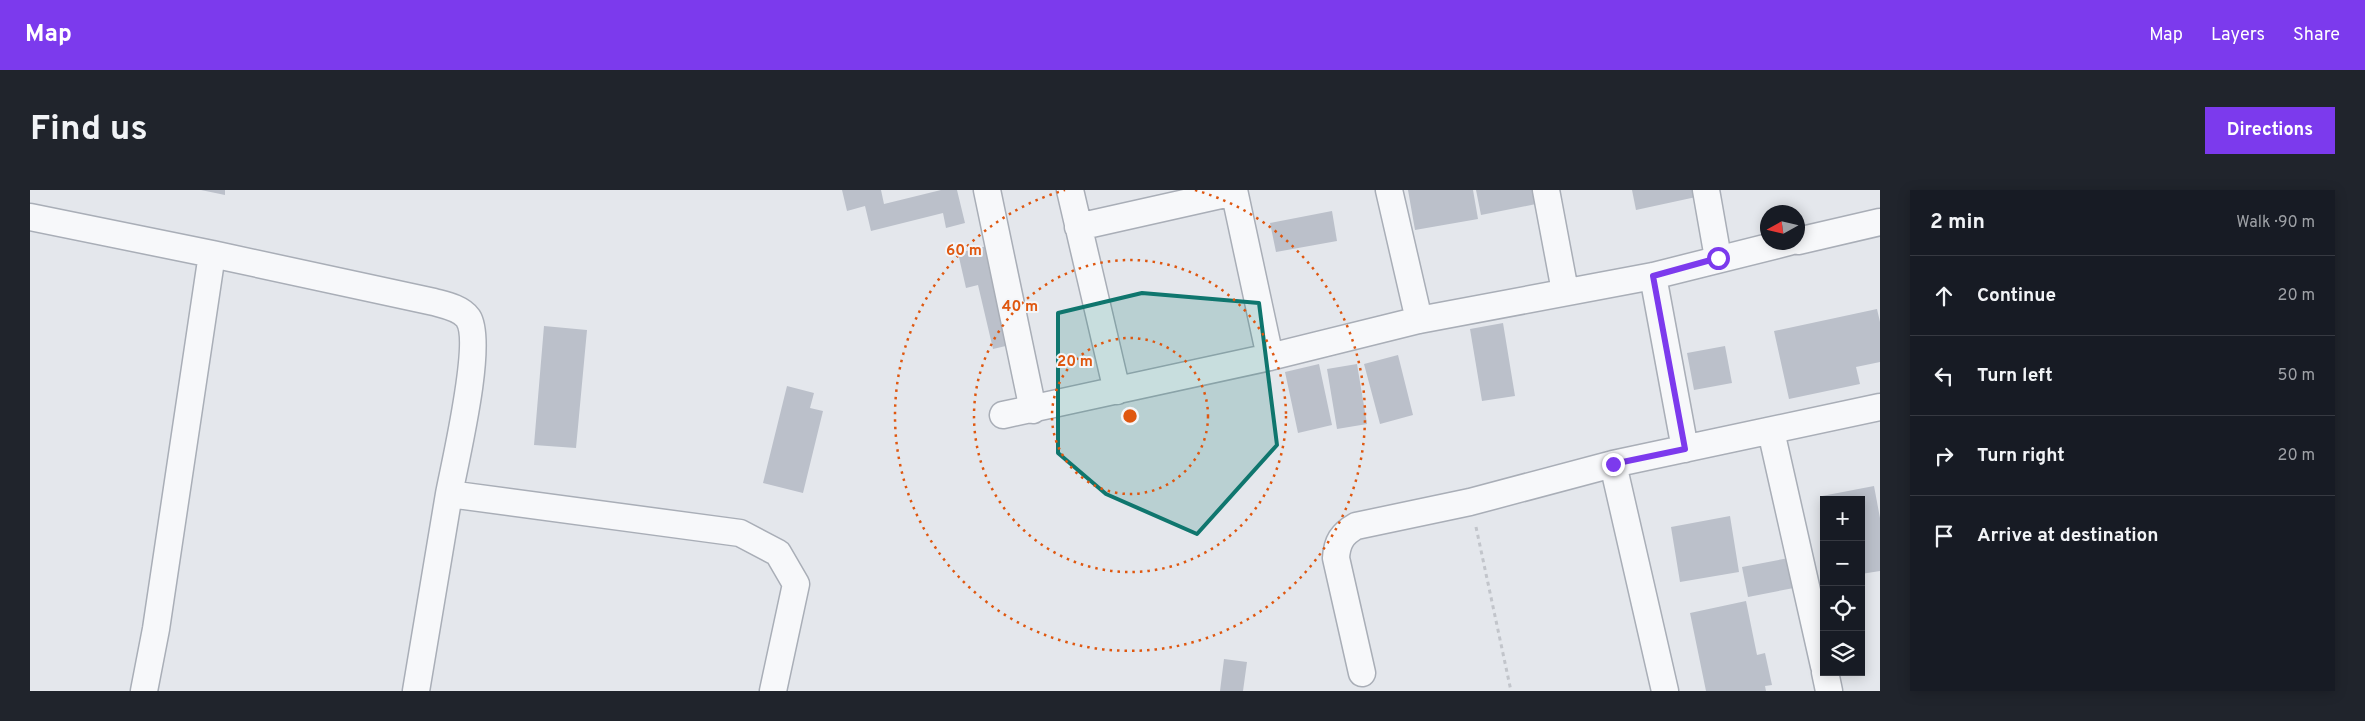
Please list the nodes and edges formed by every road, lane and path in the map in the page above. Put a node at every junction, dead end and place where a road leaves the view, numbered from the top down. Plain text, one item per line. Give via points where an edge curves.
1 (986, 190) edge
2 (1070, 190) edge
3 (1389, 190) edge
4 (1546, 190) edge
5 (1706, 190) edge
6 (1234, 191) edge
7 (30, 217) edge
8 (1880, 222) edge
9 (1078, 227) junction
10 (1805, 238) edge
11 (1760, 249) edge
12 (212, 254) junction
13 (1718, 258) junction
14 (1653, 276) junction
15 (1565, 291) junction
16 (1419, 320) junction
17 (1270, 357) junction
18 (1117, 392) junction
19 (1880, 407) edge
20 (1033, 410) junction
21 (1002, 415) dead end
22 (1771, 431) junction
23 (1685, 449) junction
24 (1613, 464) junction
25 (449, 494) junction
26 (1470, 502) junction
27 (1820, 648) edge
28 (1362, 673) dead end
29 (1826, 676) edge
30 (144, 691) edge
31 (416, 691) edge
32 (774, 691) edge
33 (1511, 691) edge
34 (1665, 691) edge
35 (1829, 691) edge

1 - 20 street
2 - 9 street
3 - 16 street
4 - 15 street
5 - 13 street
6 - 9 street
6 - 17 street
7 - 12 street
8 - 10 street
9 - 18 street
11 - 13 street
12 - 25 street via 434,302 454,308 468,318 472,335 472,364
12 - 30 street
13 - 14 street
14 - 15 street
14 - 23 street
15 - 16 street
16 - 17 street
17 - 18 street
18 - 20 street
19 - 22 street
20 - 21 street
22 - 23 street
22 - 27 street
23 - 24 street
24 - 26 street
24 - 34 street
25 - 31 street
25 - 32 street via 740,533 778,553 796,584
26 - 28 street via 1364,524 1344,532 1337,545 1336,558
26 - 33 path
29 - 35 street

